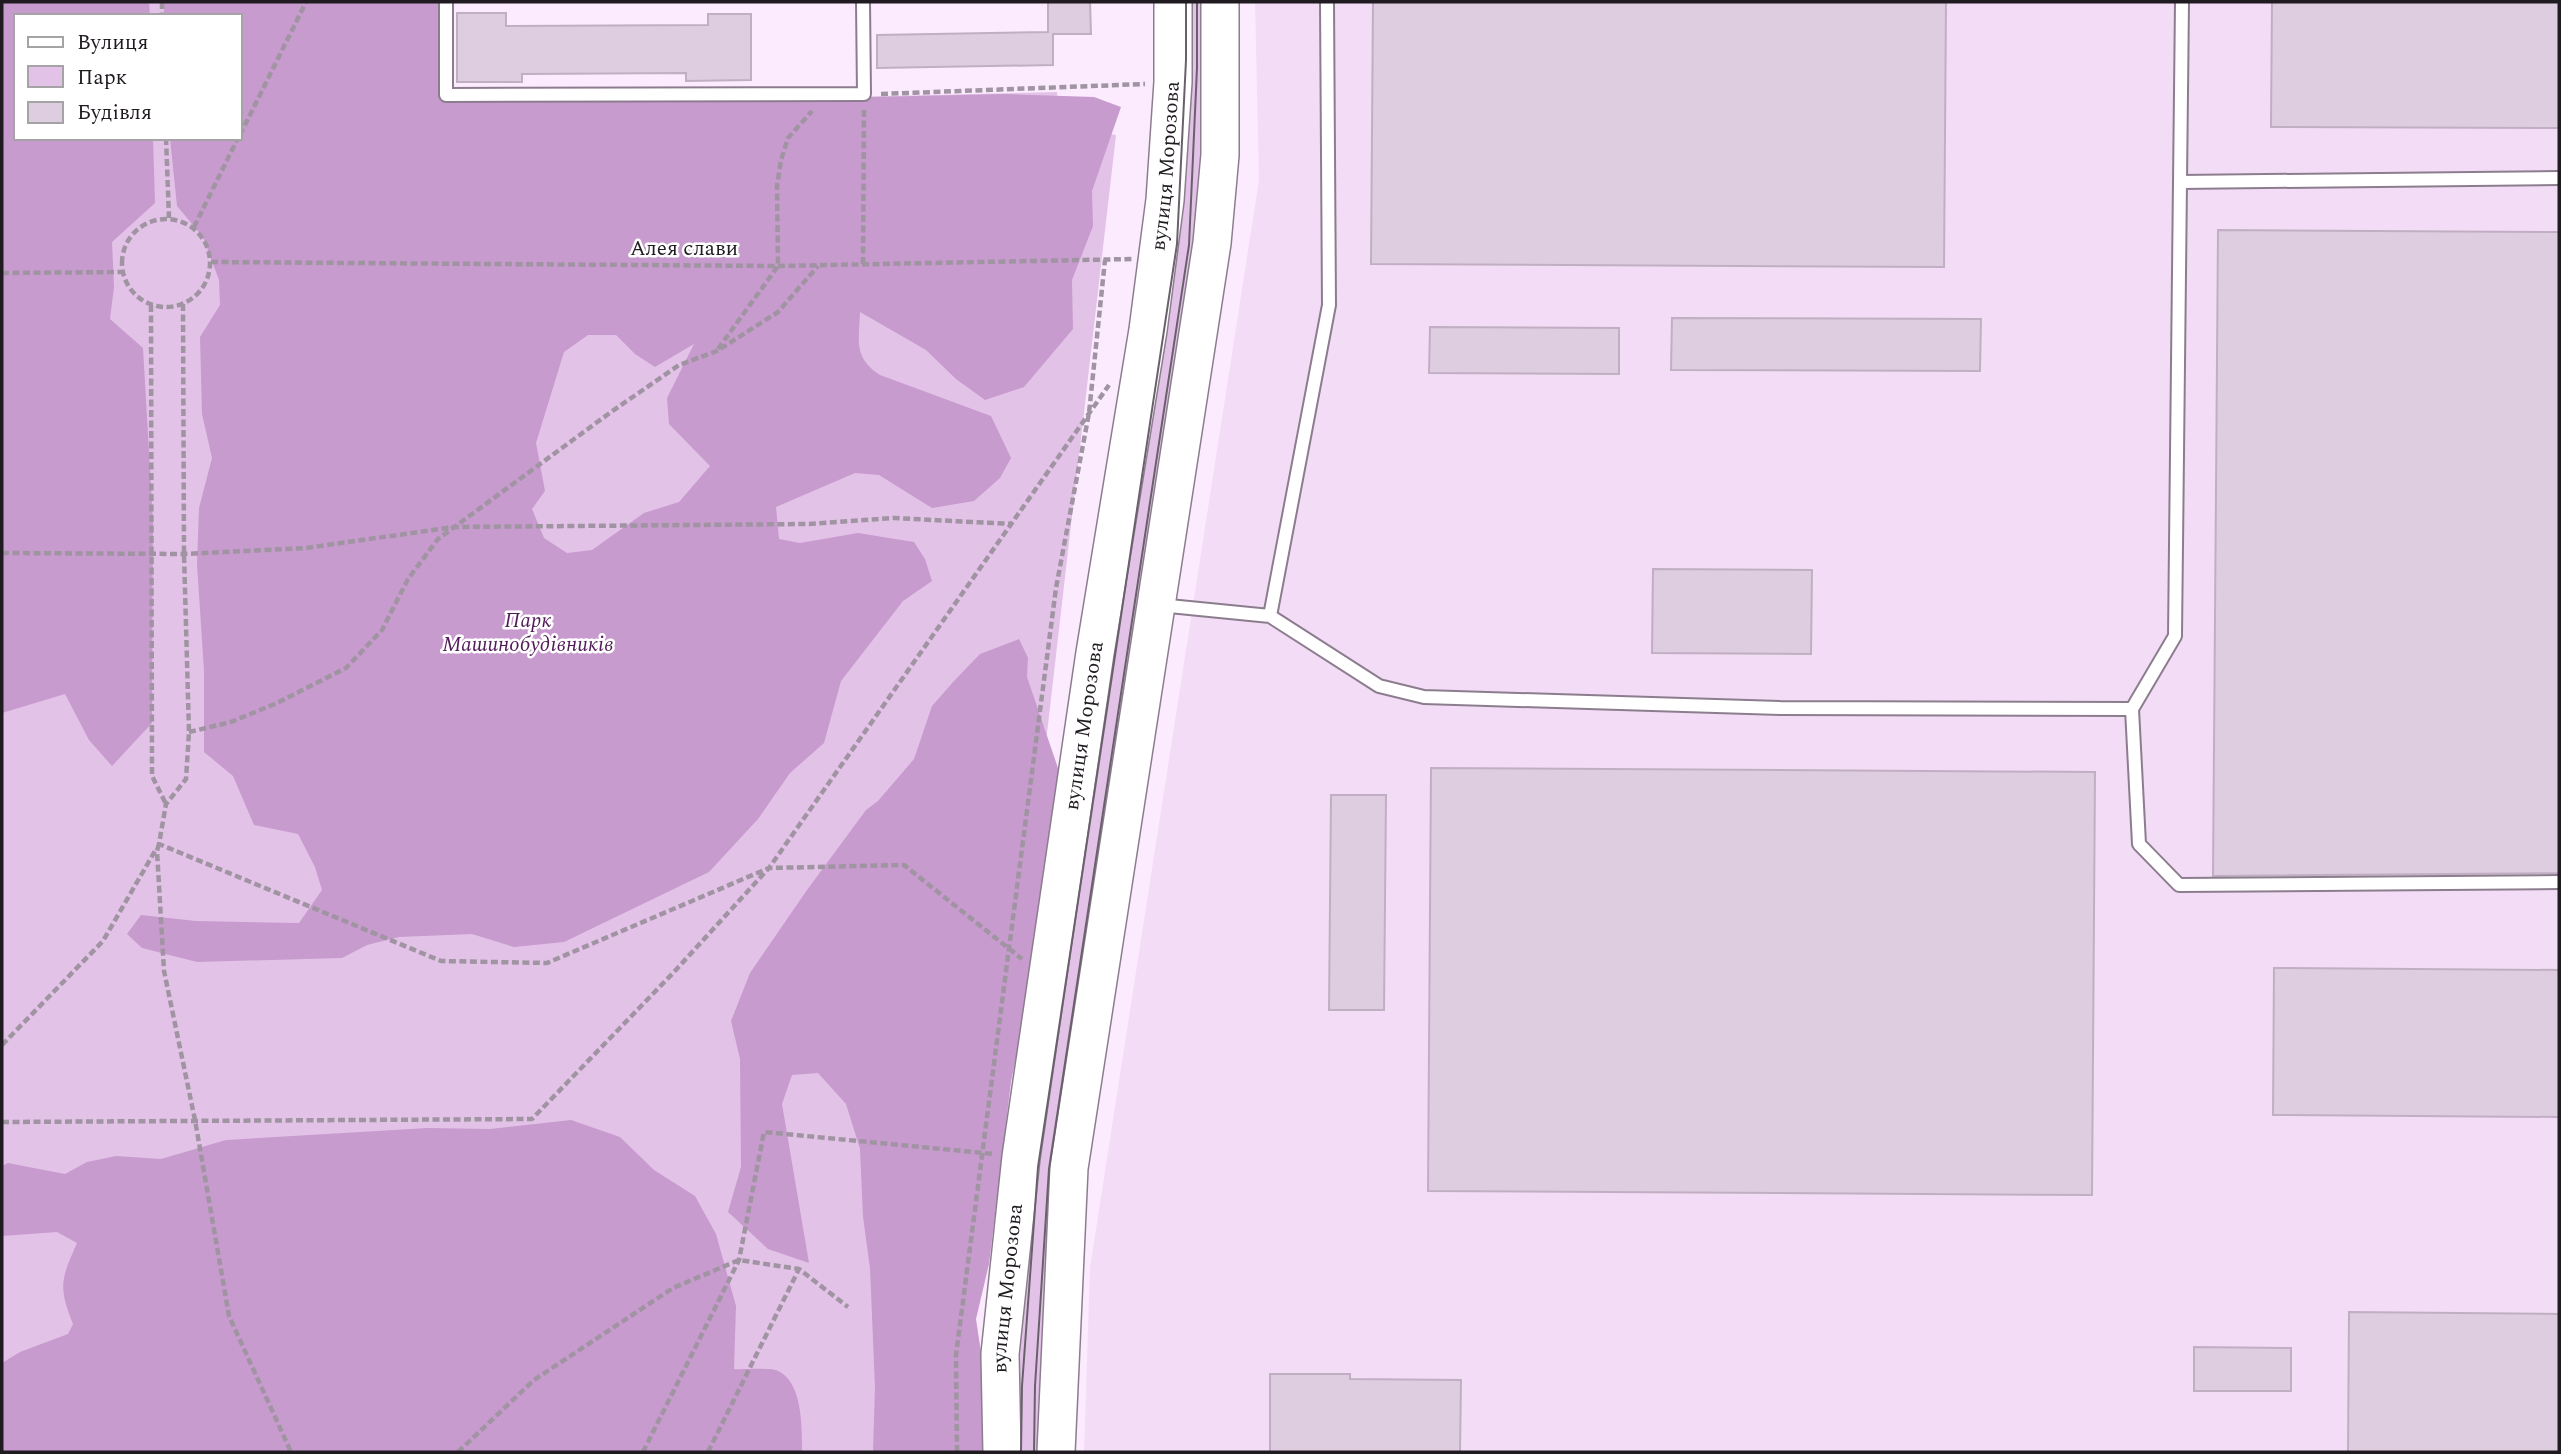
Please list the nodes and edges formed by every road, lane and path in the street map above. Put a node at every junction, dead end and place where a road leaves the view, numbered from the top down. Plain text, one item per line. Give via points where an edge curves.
1 (306, 2) edge
2 (446, 2) edge
3 (863, 2) edge
4 (1173, 2) edge
5 (1220, 2) edge
6 (1328, 2) edge
7 (2182, 2) edge
8 (1173, 82) junction
9 (864, 94) junction
10 (827, 95) junction
11 (242, 130) edge
12 (166, 140) edge
13 (237, 140) edge
14 (2559, 178) edge
15 (2180, 182) junction
16 (169, 218) junction
17 (194, 227) junction
18 (1157, 258) junction
19 (1105, 260) junction
20 (211, 262) junction
21 (863, 264) junction
22 (819, 265) junction
23 (778, 266) junction
24 (122, 272) junction
25 (2, 273) edge
26 (183, 304) junction
27 (151, 305) junction
28 (717, 351) junction
29 (1111, 382) dead end
30 (1090, 413) junction
31 (1012, 524) junction
32 (454, 527) junction
33 (2, 553) edge
34 (153, 554) junction
35 (184, 554) junction
36 (1155, 605) junction
37 (1270, 617) junction
38 (2132, 709) junction
39 (189, 732) junction
40 (166, 804) junction
41 (159, 844) junction
42 (769, 868) junction
43 (2559, 882) edge
44 (1009, 948) junction
45 (1048, 979) junction
46 (2, 1045) edge
47 (195, 1120) junction
48 (2, 1122) edge
49 (981, 1153) junction
50 (1021, 1157) junction
51 (740, 1260) junction
52 (799, 1269) junction
53 (848, 1307) dead end
54 (291, 1452) edge
55 (458, 1452) edge
56 (643, 1452) edge
57 (708, 1452) edge
58 (957, 1452) edge
59 (1002, 1452) edge
60 (1056, 1452) edge

1 - 11 path
2 - 10 lane via 446,95
3 - 9 lane
4 - 8 main road, вулиця Морозова
5 - 36 main road via 1220,155 1212,243
6 - 37 lane via 1329,305
7 - 15 lane
8 - 9 path
8 - 18 main road, вулиця Морозова
9 - 10 lane
9 - 21 path
10 - 23 path via 788,138 781,160
12 - 16 path
13 - 17 path
14 - 15 lane
15 - 38 lane via 2175,636
16 - 17 path
16 - 24 path via 155,219 132,233 121,258
17 - 20 path via 209,249
18 - 19 path, Алея слави
18 - 45 main road, вулиця Морозова
19 - 21 path, Алея слави
19 - 30 path
20 - 23 path, Алея слави
20 - 26 path via 203,287
21 - 22 path, Алея слави
22 - 23 path, Алея слави
22 - 28 path via 778,312
23 - 28 path
24 - 25 path
24 - 27 path via 132,292
26 - 27 path
26 - 35 path
27 - 34 path
28 - 32 path via 680,365
29 - 30 path
30 - 31 path
30 - 44 path via 1056,589
31 - 32 path via 894,519
31 - 42 path
32 - 35 path via 306,548
32 - 39 path via 438,539 408,579 382,630 346,668 277,704
33 - 34 path
34 - 35 path
34 - 40 path via 152,776
35 - 39 path
36 - 37 lane
36 - 60 main road via 1069,1168
37 - 38 lane via 1379,686 1424,697 1780,708
38 - 43 lane via 2138,844 2179,885
39 - 40 path via 186,779
40 - 41 path
41 - 42 path via 442,961 547,963
41 - 46 path via 103,941
41 - 47 path via 164,971
42 - 44 path via 904,865
42 - 47 path via 532,1119
44 - 45 path
44 - 49 path
45 - 50 main road, вулиця Морозова
47 - 48 path
47 - 54 path via 229,1316
49 - 50 path
49 - 51 path via 764,1132
49 - 58 path via 956,1355
50 - 59 main road, вулиця Морозова via 1000,1354
51 - 52 path
51 - 55 path via 673,1288 534,1380
51 - 56 path
52 - 53 path
52 - 57 path

